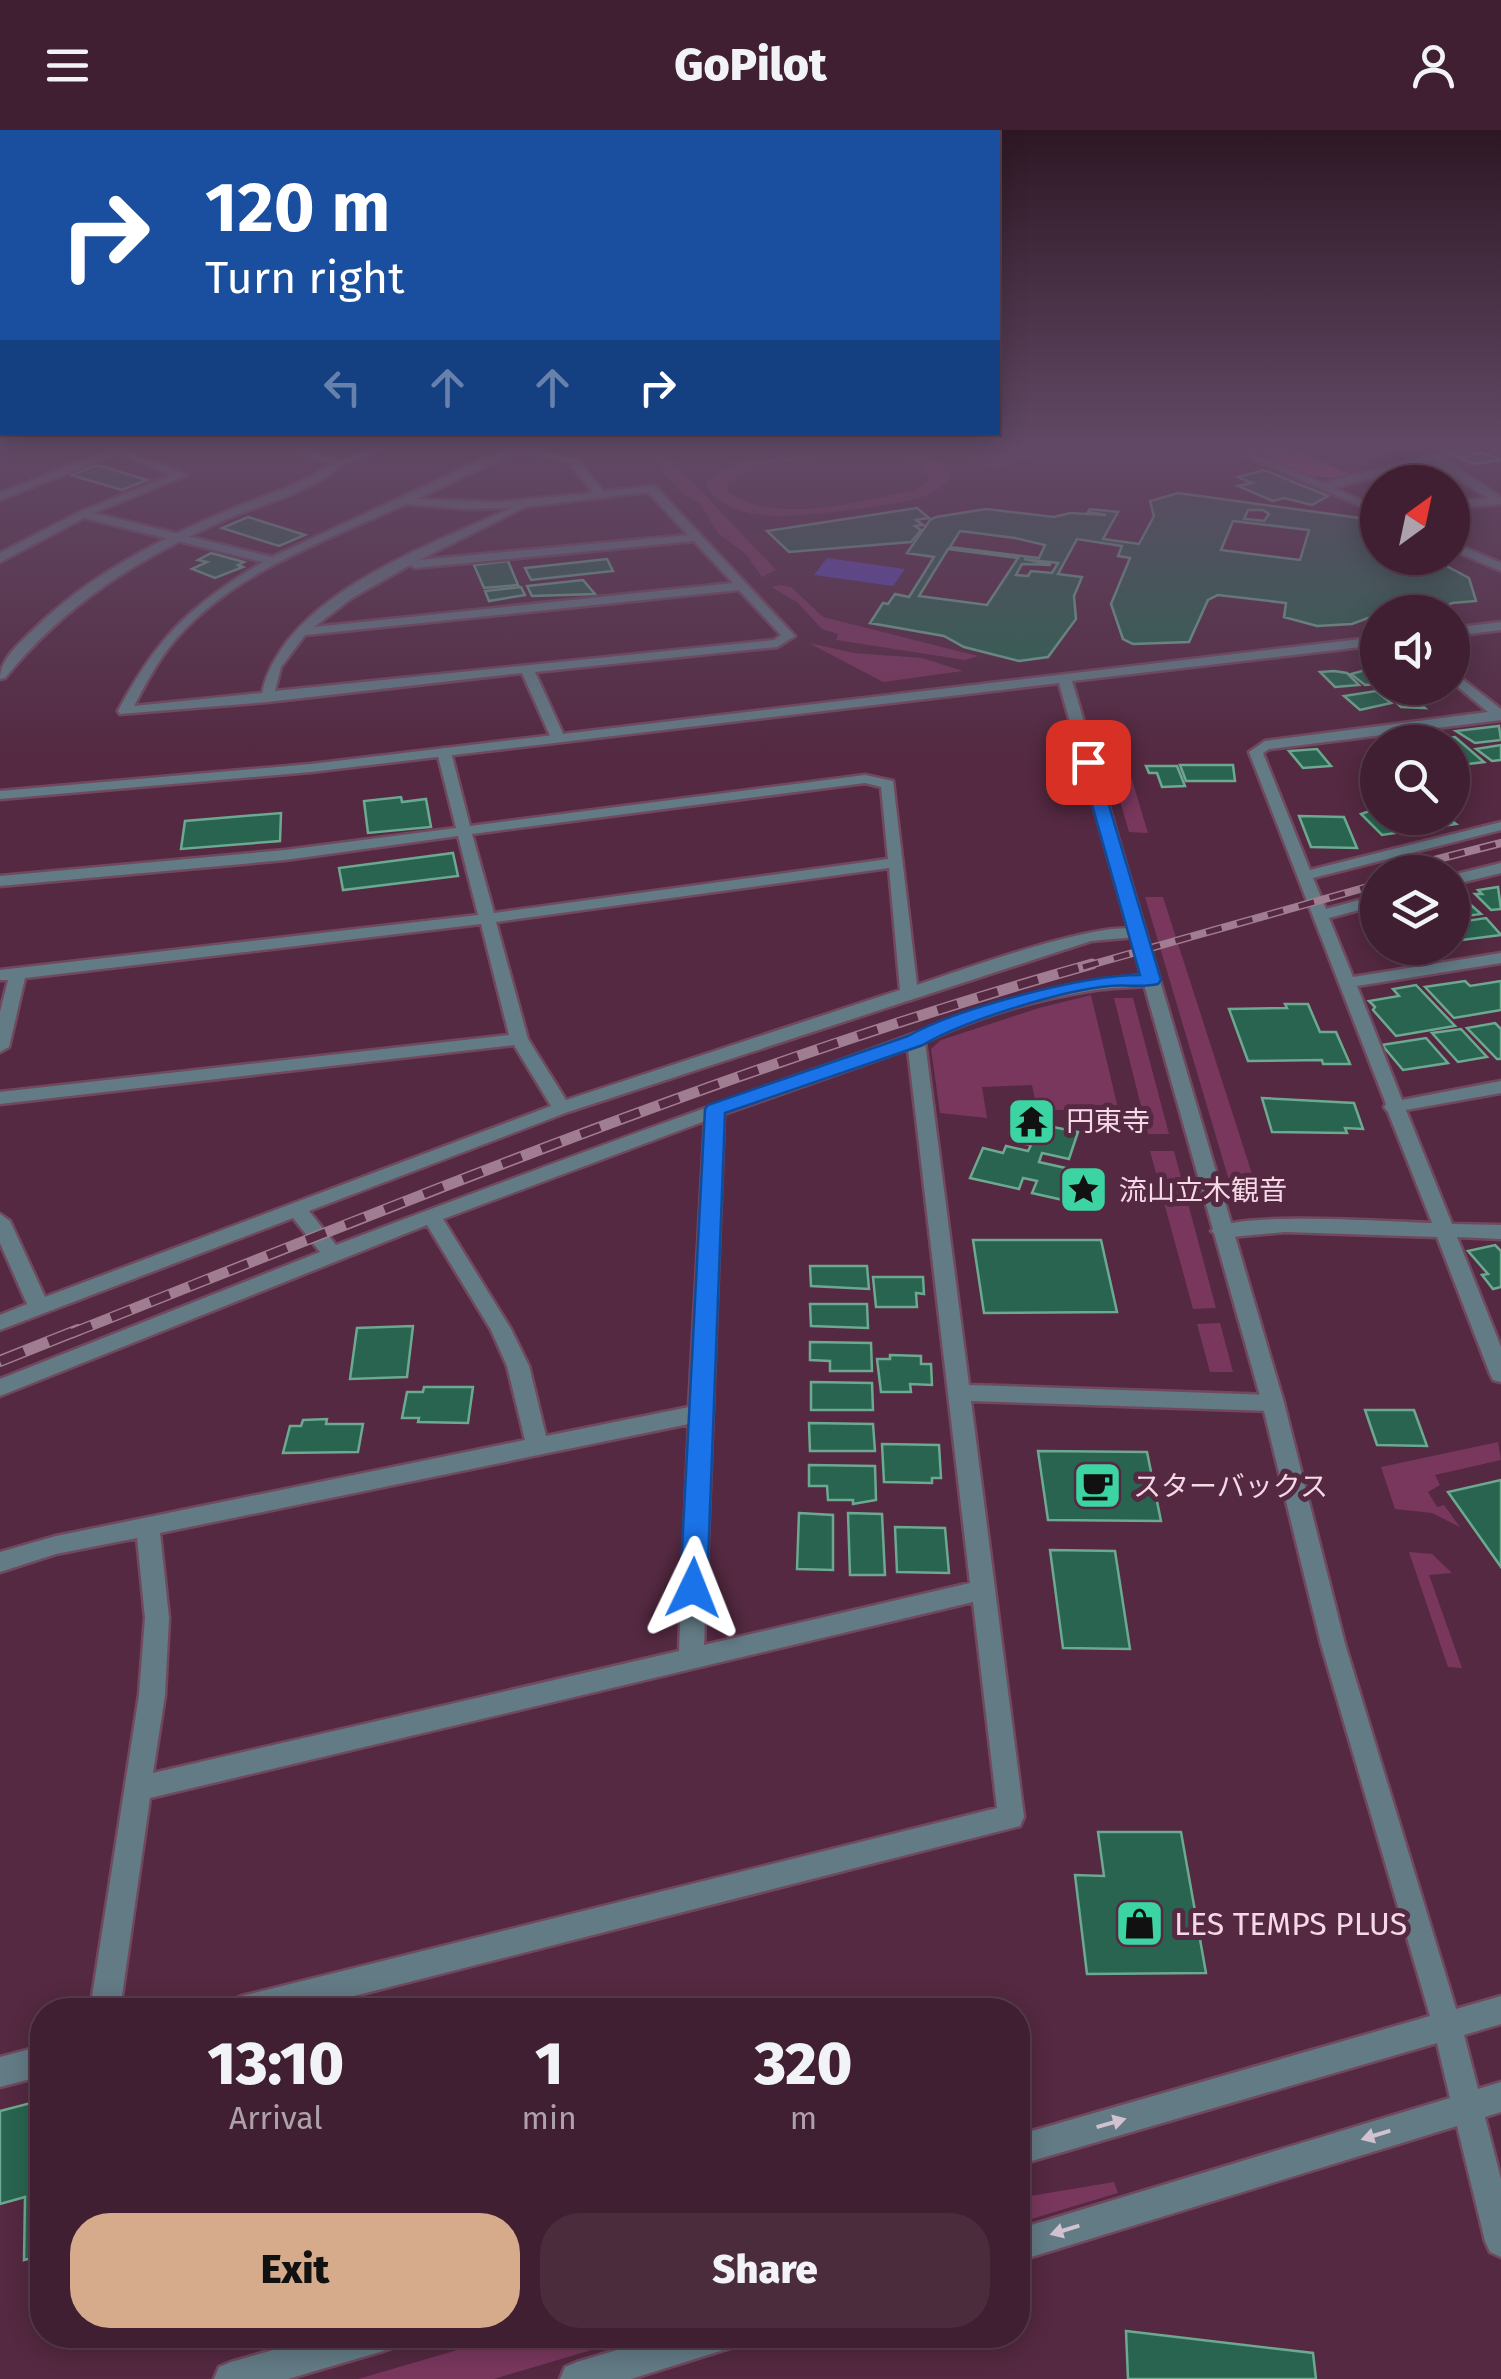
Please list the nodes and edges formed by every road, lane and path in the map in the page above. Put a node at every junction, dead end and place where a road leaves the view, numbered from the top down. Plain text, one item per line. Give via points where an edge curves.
1 (148, 552) edge
2 (237, 552) edge
3 (292, 552) edge
4 (429, 552) edge
5 (525, 552) edge
6 (712, 552) edge
7 (1470, 553) edge
8 (1501, 554) edge
9 (1480, 557) junction
10 (273, 561) junction
11 (408, 562) junction
12 (1501, 567) edge
13 (743, 586) junction
14 (1501, 626) edge
15 (1470, 630) edge
16 (302, 632) junction
17 (1360, 642) edge
18 (528, 669) junction
19 (0, 674) edge
20 (1064, 678) junction
21 (1470, 690) edge
22 (267, 698) junction
23 (1500, 715) edge
24 (558, 738) junction
25 (444, 752) junction
26 (0, 796) edge
27 (1501, 826) edge
28 (464, 831) junction
29 (896, 862) junction
30 (1501, 868) edge
31 (1303, 876) junction
32 (1470, 876) edge
33 (0, 881) edge
34 (1360, 905) edge
35 (1318, 916) junction
36 (490, 918) junction
37 (1135, 932) junction
38 (1501, 958) edge
39 (9, 974) edge
40 (1151, 980) junction
41 (1346, 983) junction
42 (909, 993) junction
43 (518, 1039) junction
44 (916, 1040) junction
45 (0, 1048) edge
46 (1501, 1087) edge
47 (0, 1098) edge
48 (1393, 1107) junction
49 (562, 1108) junction
50 (715, 1109) junction
51 (295, 1207) junction
52 (431, 1216) junction
53 (0, 1221) edge
54 (1221, 1231) junction
55 (1443, 1232) junction
56 (1501, 1232) edge
57 (334, 1256) junction
58 (40, 1306) junction
59 (0, 1323) edge
60 (1501, 1374) edge
61 (0, 1388) edge
62 (956, 1393) junction
63 (1273, 1403) junction
64 (700, 1413) junction
65 (537, 1446) junction
66 (148, 1528) junction
67 (0, 1562) edge
68 (982, 1590) junction
69 (690, 1658) junction
70 (141, 1788) junction
71 (106, 1998) edge
72 (290, 1998) edge
73 (1501, 2010) edge
74 (1446, 2026) junction
75 (30, 2064) edge
76 (0, 2072) edge
77 (1501, 2098) edge
78 (1469, 2107) junction
79 (1030, 2147) edge
80 (1030, 2240) edge
81 (1501, 2241) edge
82 (338, 2348) edge
83 (678, 2348) edge
84 (231, 2379) edge
85 (577, 2379) edge

1 - 19 street via 68,604
2 - 10 street
3 - 10 street
4 - 11 street
5 - 11 street
6 - 13 street
7 - 9 street
8 - 9 street
9 - 12 street
10 - 22 street via 219,592 168,636 125,712
11 - 16 street via 344,596
13 - 16 street
13 - 18 street via 787,639
14 - 15 street
16 - 22 street via 274,668
17 - 20 street
18 - 22 street
18 - 24 street
20 - 24 street
20 - 37 street
21 - 23 street
23 - 31 street via 1260,748 1256,752
24 - 25 street
25 - 26 street
25 - 28 street
27 - 31 street
28 - 29 street via 874,779 890,790
28 - 33 street
28 - 36 street
29 - 36 street
29 - 42 street
30 - 32 street
31 - 35 street
34 - 35 street
35 - 41 street
36 - 39 street
36 - 43 street
37 - 40 street
37 - 42 street via 1089,936
38 - 41 street
39 - 45 street
40 - 44 street via 1109,980 1042,996
40 - 54 street
41 - 48 street
42 - 49 street
43 - 47 street
43 - 49 street
44 - 50 street
44 - 62 street
46 - 48 street
48 - 55 street
49 - 51 street
50 - 52 street
50 - 64 street
51 - 57 street
51 - 58 street
52 - 57 street
52 - 65 street via 512,1354
53 - 58 street
54 - 55 street via 1284,1225
54 - 63 street
55 - 56 street
55 - 60 street
57 - 61 street via 264,1278
58 - 59 street
62 - 63 street
62 - 68 street
63 - 74 street via 1333,1644
64 - 65 street
64 - 69 street
65 - 66 street
66 - 67 street
66 - 70 street via 157,1618
68 - 69 street
68 - 72 street via 1011,1817
69 - 70 street
70 - 71 street
73 - 74 street
74 - 78 street
79 -> 74 street
75 - 76 street
77 - 78 street
78 -> 80 street
78 - 81 street
82 - 84 street
83 - 85 street

